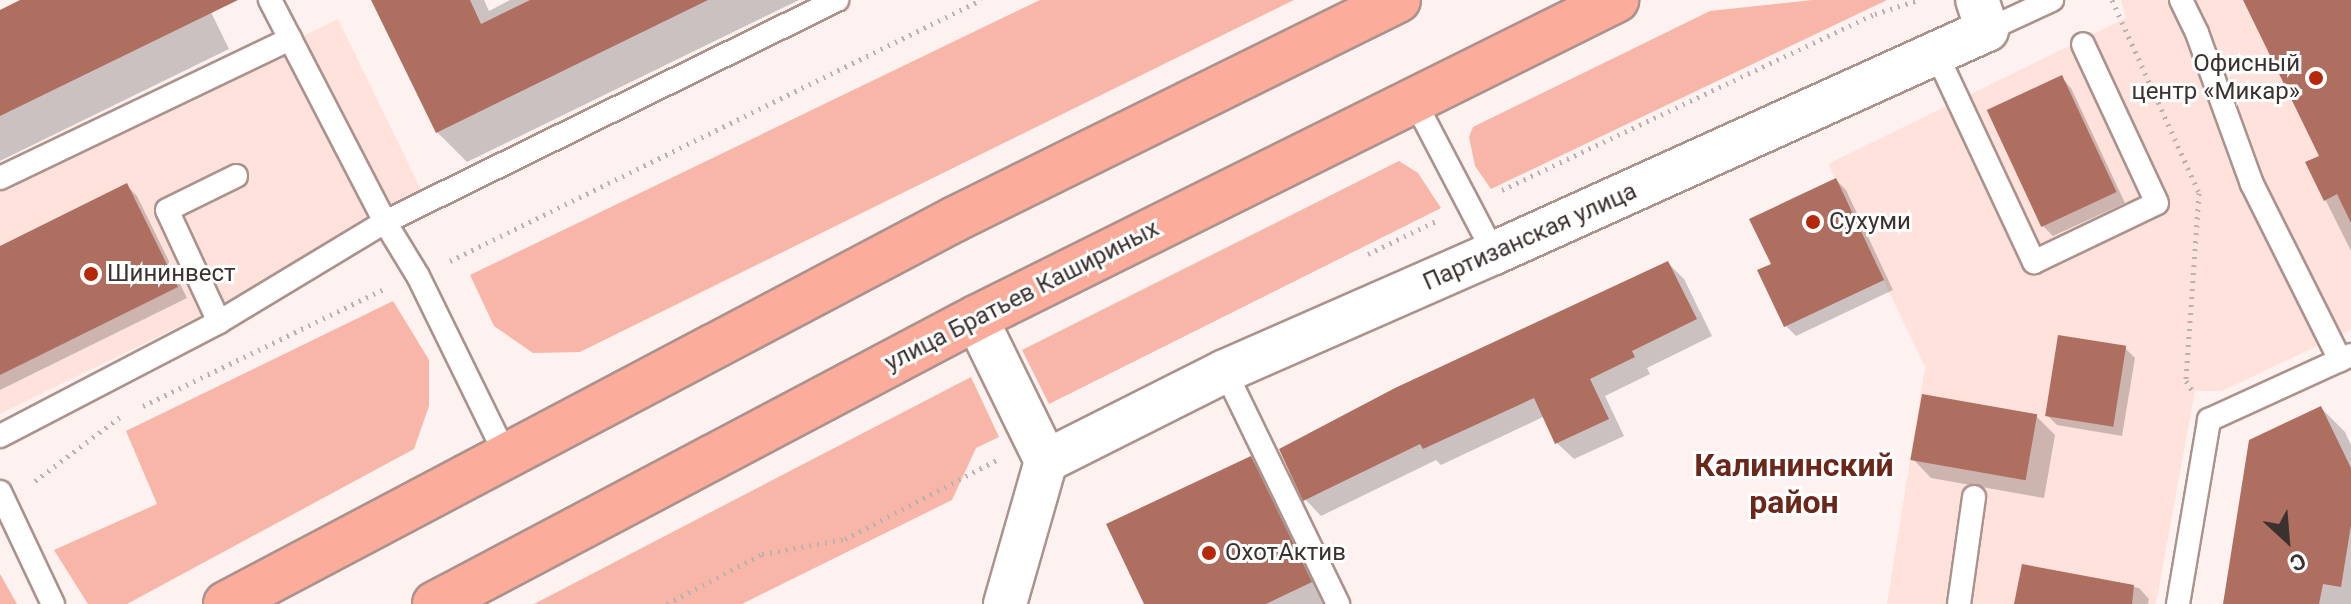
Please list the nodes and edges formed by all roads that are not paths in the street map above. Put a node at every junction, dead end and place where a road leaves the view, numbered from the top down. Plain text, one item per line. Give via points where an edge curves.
1 (270, 0) edge
2 (837, 0) edge
3 (1398, 0) edge
4 (1616, 0) edge
5 (2052, 0) edge
6 (2181, 0) edge
7 (1982, 15) edge
8 (290, 39) junction
9 (2083, 44) dead end
10 (1937, 55) junction
11 (1414, 100) junction
12 (236, 176) dead end
13 (0, 178) edge
14 (385, 222) junction
15 (1494, 253) junction
16 (976, 318) junction
17 (219, 322) junction
18 (2345, 358) edge
19 (1225, 371) junction
20 (0, 436) edge
21 (506, 456) junction
22 (1046, 461) junction
23 (1974, 497) dead end
24 (3, 498) edge
25 (53, 604) edge
26 (226, 604) edge
27 (435, 604) edge
28 (1005, 604) edge
29 (1338, 604) edge
30 (1959, 604) edge
31 (2178, 604) edge

1 - 8 lane
2 - 14 lane
3 - 21 main road via 955,219
4 - 11 main road, улица Братьев Кашириных
5 - 7 lane
6 - 18 lane via 2252,184
7 - 10 street, Партизанская улица
8 - 13 lane
8 - 14 lane
9 - 10 lane via 2157,203 2034,262
10 - 15 street, Партизанская улица
11 - 15 lane
11 - 16 main road, улица Братьев Кашириных
12 - 17 lane via 167,210
14 - 17 lane
14 - 21 lane via 418,276
15 - 19 street, Партизанская улица
16 - 22 street
16 - 27 main road, улица Братьев Кашириных
17 - 20 lane
18 - 31 lane via 2209,420
19 - 22 street, Партизанская улица
19 - 29 lane
21 - 26 main road
22 - 28 street
23 - 30 lane
24 - 25 lane

